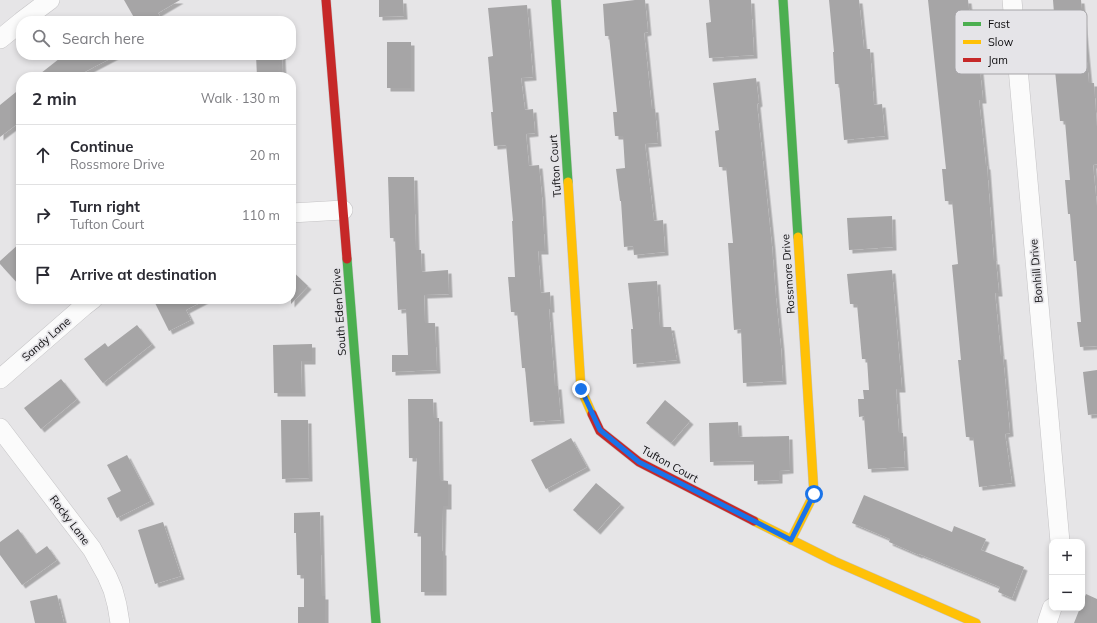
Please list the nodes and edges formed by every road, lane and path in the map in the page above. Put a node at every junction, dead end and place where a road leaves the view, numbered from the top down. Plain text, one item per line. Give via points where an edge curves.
1 (50, 0) edge
2 (326, 0) edge
3 (556, 0) edge
4 (783, 0) edge
5 (1012, 0) edge
6 (1013, 10) edge
7 (28, 16) edge
8 (16, 25) edge
9 (0, 39) edge
10 (1019, 74) edge
11 (343, 210) junction
12 (296, 213) edge
13 (87, 304) edge
14 (0, 379) edge
15 (0, 428) edge
16 (1060, 539) edge
17 (791, 540) junction
18 (1051, 611) edge
19 (120, 623) edge
20 (376, 623) edge
21 (976, 623) edge
22 (1047, 623) edge

1 - 7 street
2 - 11 street, South Eden Drive
3 - 17 street, Tufton Court via 581,389 600,430 639,462
4 - 17 street, Rossmore Drive via 814,494
5 - 6 street, Bonhill Drive
8 - 9 street
10 - 16 street, Bonhill Drive
11 - 12 street
11 - 20 street, South Eden Drive
13 - 14 street, Sandy Lane
15 - 19 street, Rocky Lane via 92,549 108,576
17 - 21 street, Tufton Court
18 - 22 street

